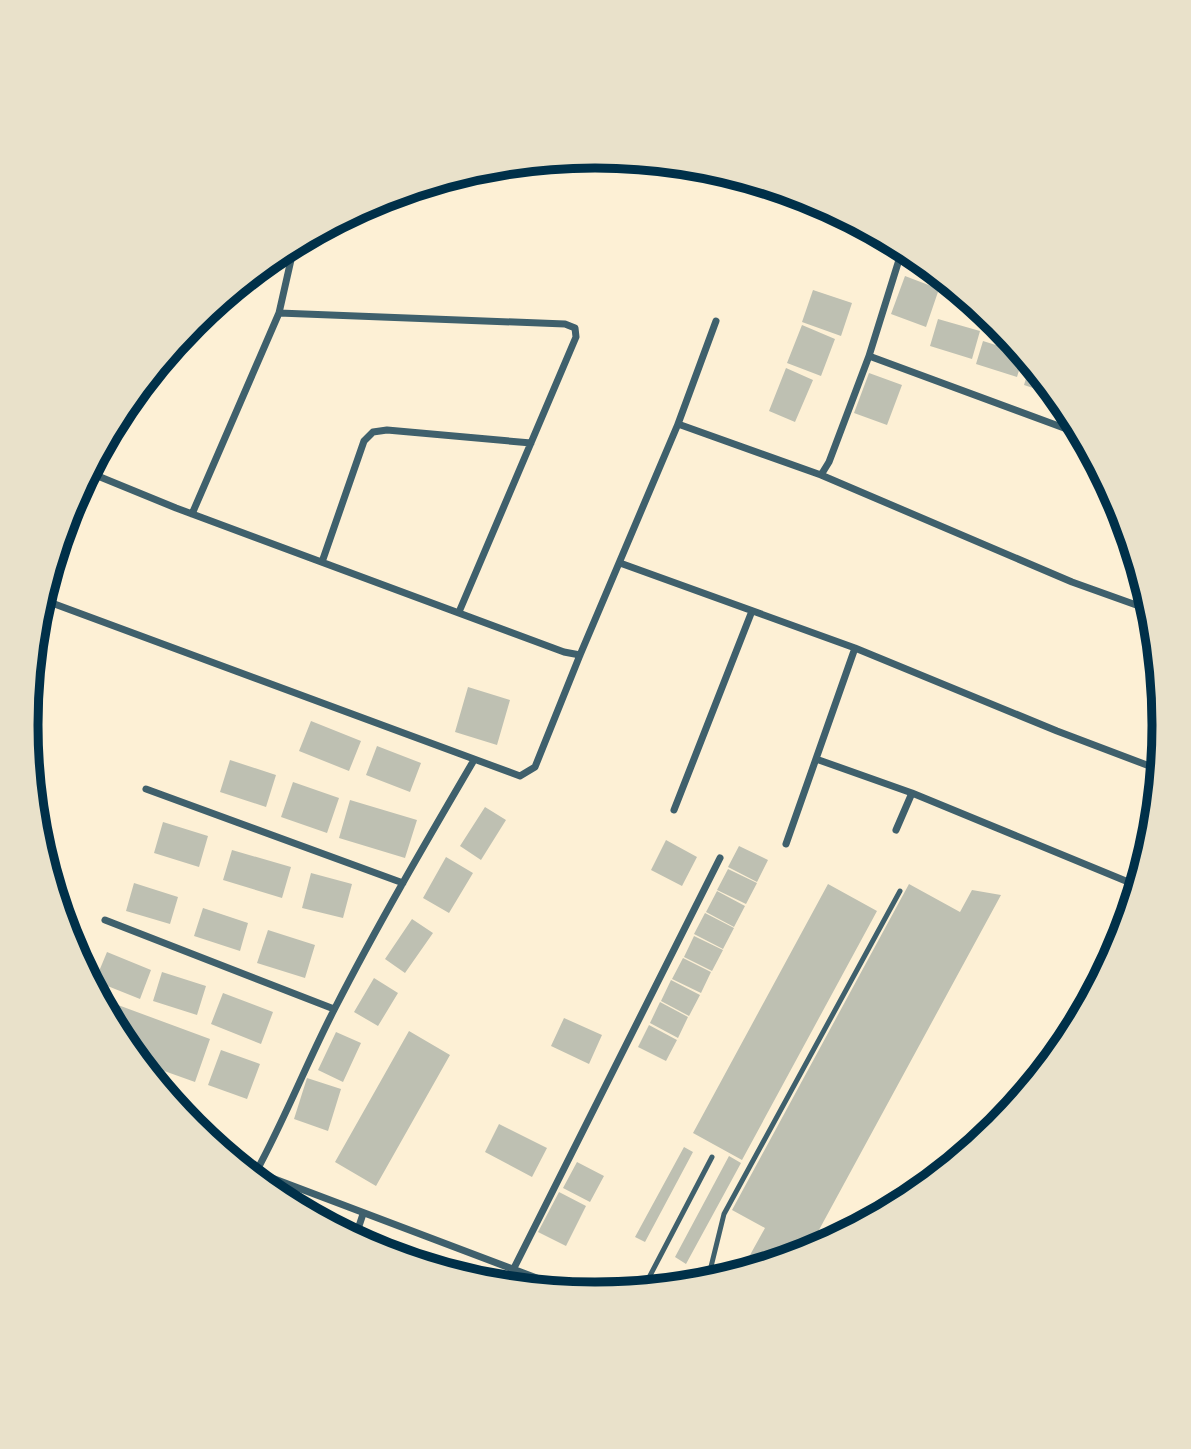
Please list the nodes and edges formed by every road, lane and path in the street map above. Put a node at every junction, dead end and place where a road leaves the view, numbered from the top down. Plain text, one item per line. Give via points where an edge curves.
1 (292, 258) edge
2 (900, 258) edge
3 (279, 313) junction
4 (716, 321) dead end
5 (869, 356) junction
6 (678, 424) junction
7 (1068, 429) edge
8 (531, 443) junction
9 (821, 475) junction
10 (97, 476) edge
11 (192, 514) junction
12 (322, 562) junction
13 (620, 563) junction
14 (52, 603) edge
15 (1140, 606) edge
16 (752, 611) junction
17 (459, 612) junction
18 (855, 648) junction
19 (580, 655) junction
20 (474, 760) junction
21 (816, 760) junction
22 (1150, 767) edge
23 (146, 789) dead end
24 (912, 793) junction
25 (674, 810) dead end
26 (896, 830) dead end
27 (786, 844) dead end
28 (720, 858) dead end
29 (1130, 882) edge
30 (403, 883) junction
31 (900, 891) dead end
32 (105, 920) dead end
33 (334, 1009) junction
34 (712, 1157) dead end
35 (258, 1168) edge
36 (274, 1179) edge
37 (363, 1214) junction
38 (358, 1228) edge
39 (513, 1270) junction
40 (710, 1270) edge
41 (535, 1278) edge
42 (648, 1279) edge

1 - 3 street
2 - 5 street
3 - 8 street via 575,328 576,337
3 - 11 street
4 - 6 street
5 - 7 street
5 - 9 street
6 - 9 street
6 - 13 street
8 - 12 street via 373,432 364,441
8 - 17 street
9 - 15 street
10 - 11 street
11 - 12 street
12 - 17 street
13 - 16 street
13 - 19 street
14 - 20 street
16 - 18 street
16 - 25 street
17 - 19 street
18 - 21 street
18 - 22 street
19 - 20 street via 535,767 520,776
20 - 30 street
21 - 24 street
21 - 27 street
23 - 30 street
24 - 26 street
24 - 29 street
28 - 39 street
30 - 33 street
31 - 40 lane via 724,1214
32 - 33 street
33 - 35 street
34 - 42 lane
36 - 37 street
37 - 38 street
37 - 39 street
39 - 41 street

